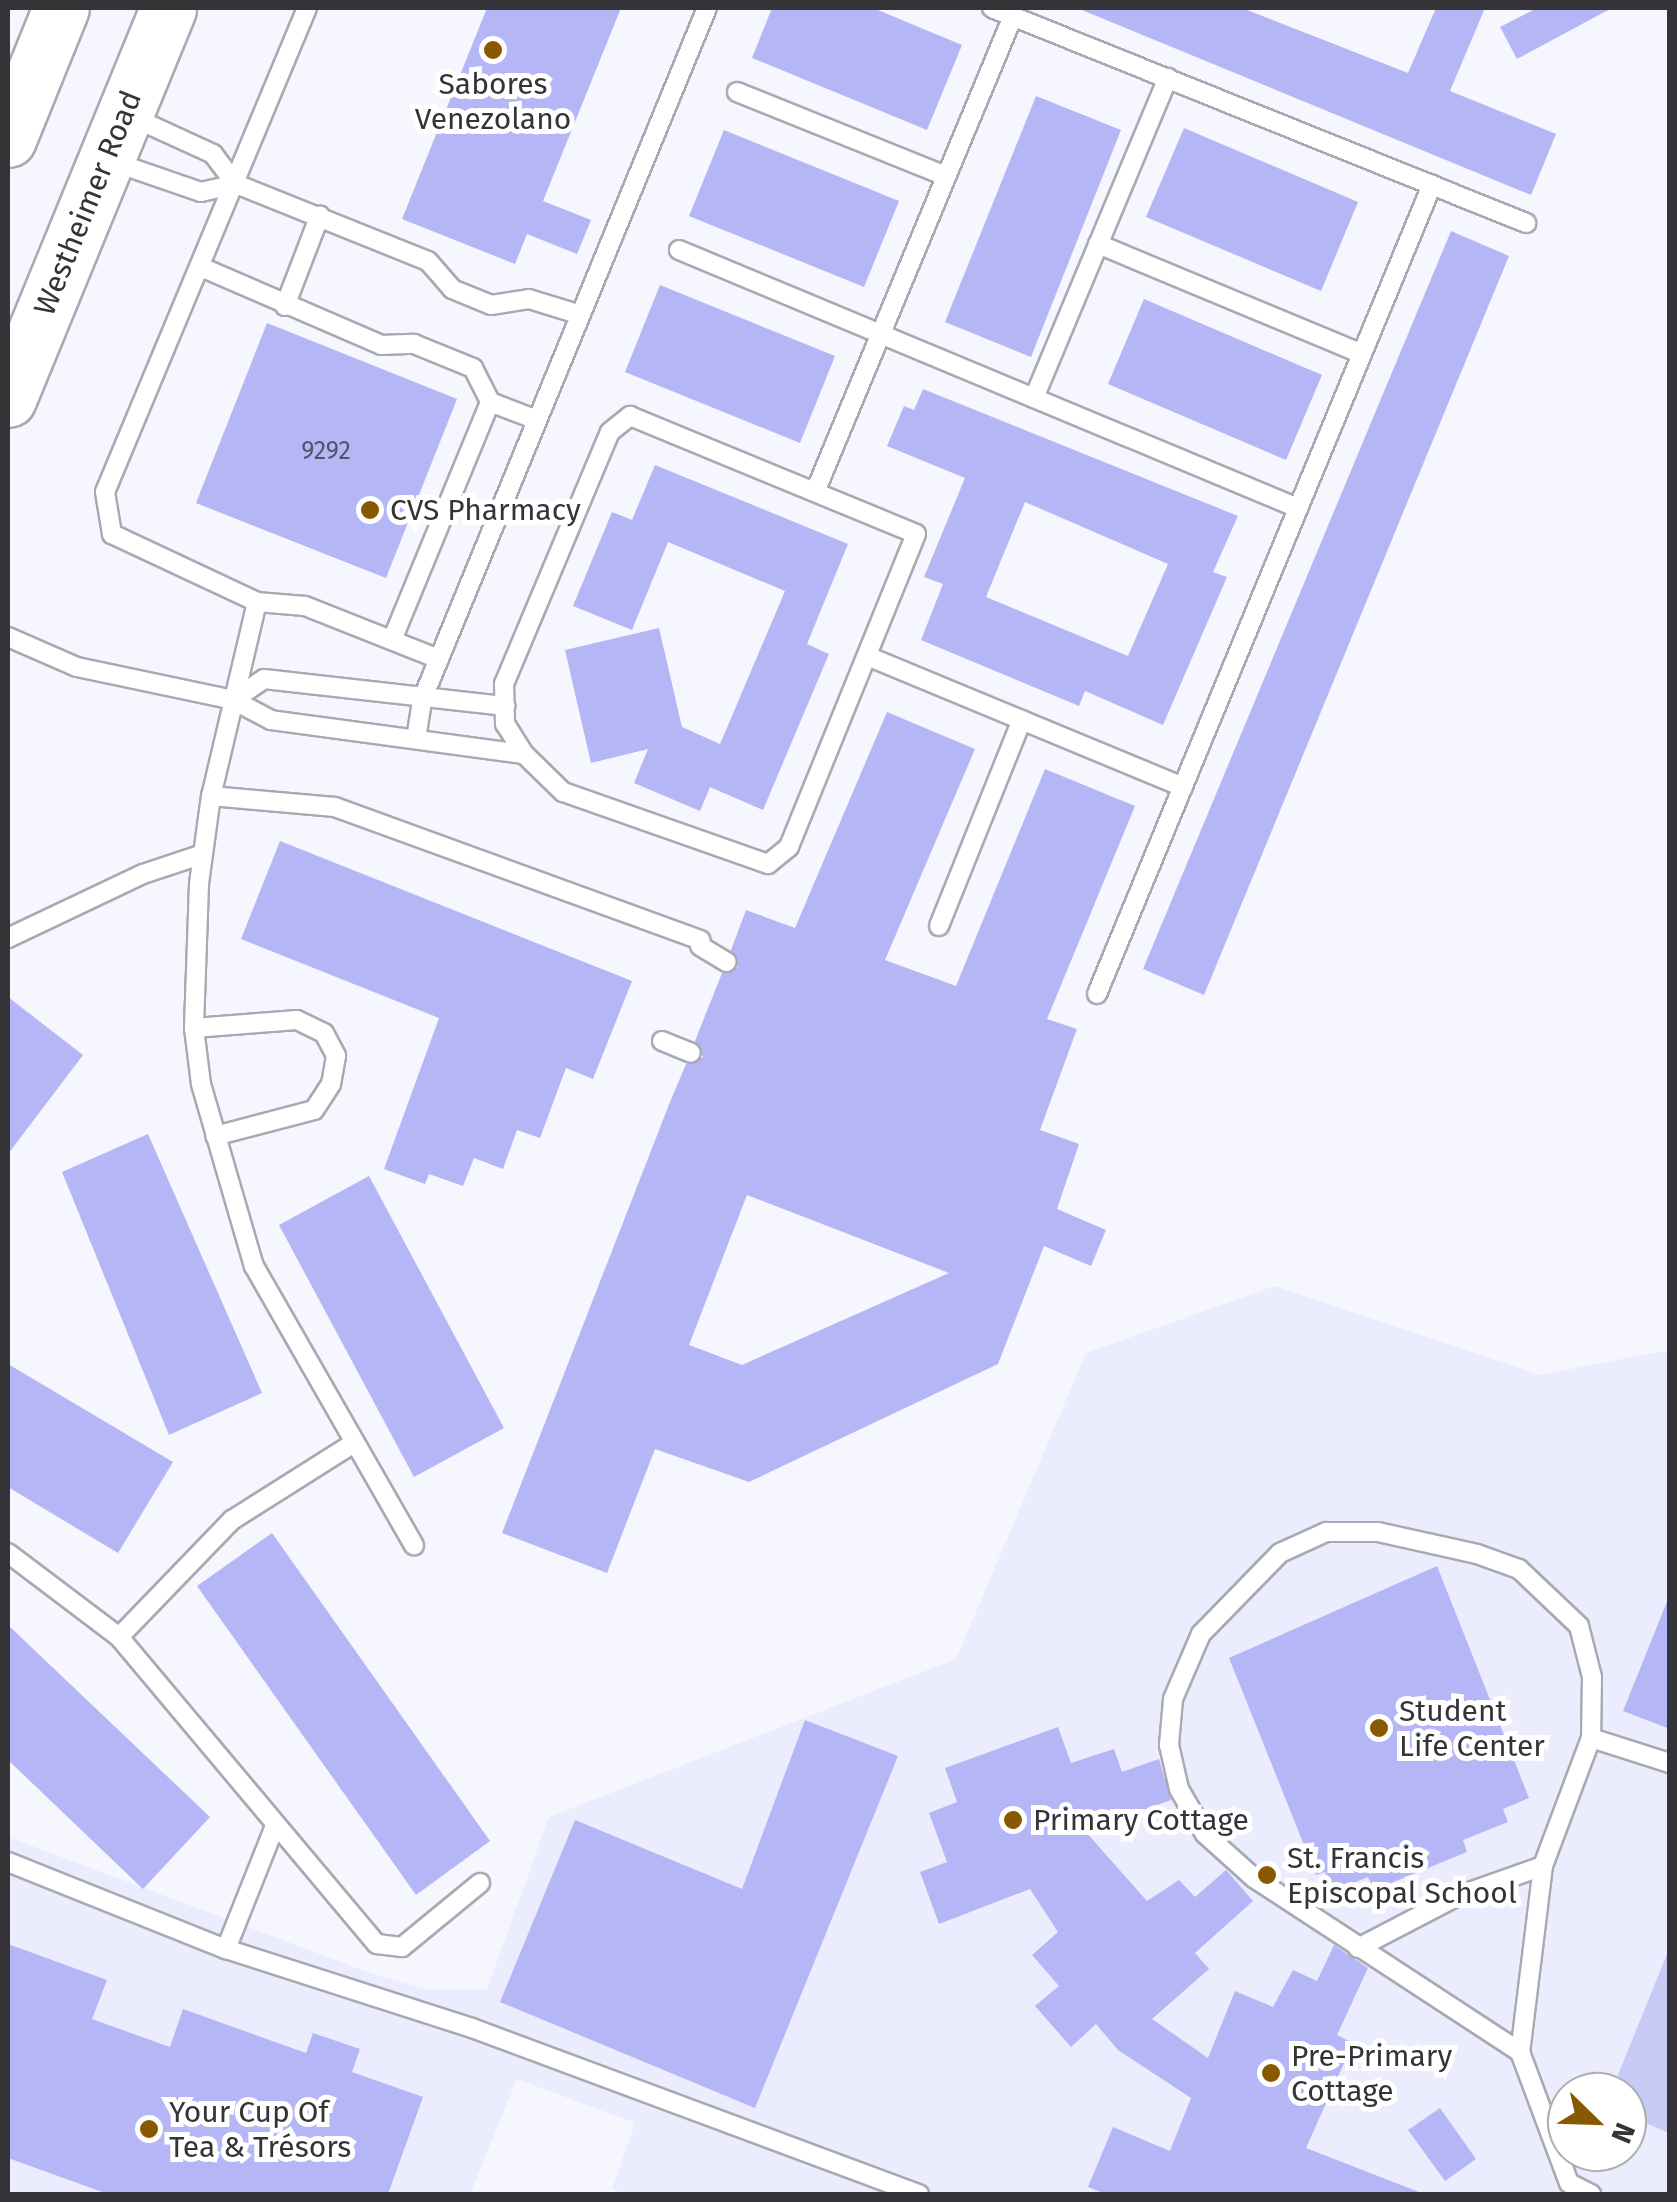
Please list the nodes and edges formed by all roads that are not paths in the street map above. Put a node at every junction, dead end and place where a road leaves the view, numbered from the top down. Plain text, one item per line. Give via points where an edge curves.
1 (61, 8) edge
2 (127, 8) edge
3 (168, 8) edge
4 (307, 8) edge
5 (708, 8) edge
6 (992, 8) edge
7 (1012, 16) junction
8 (1168, 78) junction
9 (737, 92) dead end
10 (115, 136) junction
11 (8, 139) edge
12 (946, 176) junction
13 (236, 184) junction
14 (1432, 185) junction
15 (320, 215) junction
16 (1526, 223) dead end
17 (1098, 244) junction
18 (679, 250) dead end
19 (201, 267) junction
20 (285, 306) junction
21 (581, 315) junction
22 (881, 334) junction
23 (1362, 354) junction
24 (1034, 398) junction
25 (8, 399) edge
26 (490, 402) junction
27 (537, 420) junction
28 (815, 492) junction
29 (1298, 508) junction
30 (257, 602) junction
31 (8, 636) edge
32 (392, 640) junction
33 (866, 656) junction
34 (438, 659) junction
35 (233, 700) junction
36 (422, 700) junction
37 (505, 706) junction
38 (1022, 720) junction
39 (416, 740) junction
40 (524, 754) junction
41 (1183, 786) junction
42 (211, 796) junction
43 (203, 854) junction
44 (939, 926) dead end
45 (8, 938) edge
46 (727, 962) dead end
47 (1097, 994) dead end
48 (194, 1028) junction
49 (662, 1041) dead end
50 (691, 1054) dead end
51 (215, 1136) junction
52 (352, 1444) junction
53 (414, 1545) dead end
54 (8, 1553) edge
55 (119, 1637) junction
56 (1591, 1738) junction
57 (1670, 1763) edge
58 (275, 1826) junction
59 (8, 1862) edge
60 (1543, 1866) junction
61 (480, 1883) dead end
62 (1358, 1948) junction
63 (226, 1949) junction
64 (1520, 2052) junction
65 (919, 2194) edge
66 (1591, 2194) edge

1 - 11 main road
2 - 10 main road via 115,37
3 - 10 main road, Westheimer Road
4 - 13 lane
5 - 21 lane
6 - 7 lane
7 - 8 lane
7 - 12 lane
8 - 14 lane
8 - 17 lane
9 - 12 lane
10 - 13 lane via 213,154
10 - 13 lane via 201,192
10 - 25 main road, Westheimer Road
12 - 22 lane
13 - 15 lane
13 - 19 lane
14 - 16 lane
14 - 23 lane
15 - 20 lane
15 - 21 lane via 428,261 452,289 491,304 529,300
17 - 23 lane
17 - 24 lane
18 - 22 lane
19 - 20 lane
19 - 30 lane via 105,492 112,534
20 - 26 lane via 380,345 414,344 473,368
21 - 27 lane
22 - 24 lane
22 - 28 lane
23 - 29 lane
24 - 29 lane
26 - 27 lane
26 - 32 lane
27 - 34 lane
28 - 33 lane via 916,534
28 - 37 lane via 630,416 610,432 504,684
29 - 41 lane
30 - 32 lane via 305,606
30 - 35 lane
31 - 35 lane via 78,667
32 - 34 lane
33 - 38 lane
33 - 40 lane via 789,847 768,864 563,792
34 - 36 lane
35 - 36 lane via 264,679
35 - 39 lane via 271,720
35 - 42 lane
36 - 37 lane
36 - 39 lane
37 - 40 lane via 505,724
38 - 41 lane
38 - 44 lane
39 - 40 lane
41 - 47 lane
42 - 43 lane
42 - 46 lane via 335,807 701,943
43 - 45 lane via 142,874
43 - 48 lane
48 - 51 lane
48 - 51 lane via 297,1020 324,1033 336,1056 331,1084 314,1110
49 - 50 lane
51 - 52 lane via 254,1266
52 - 53 lane
52 - 55 lane via 232,1520
54 - 55 lane
55 - 58 lane
56 - 57 lane
56 - 60 lane
56 - 62 lane via 1592,1677 1579,1626 1519,1569 1432,1542 1326,1532 1280,1553 1241,1586 1201,1634 1173,1699 1169,1745 1179,1790 1205,1834 1254,1878
58 - 61 lane via 377,1944 402,1947
58 - 63 lane
59 - 63 lane
60 - 62 lane via 1458,1896
60 - 64 lane
62 - 64 lane
63 - 65 lane via 472,2028
64 - 66 lane via 1569,2183

